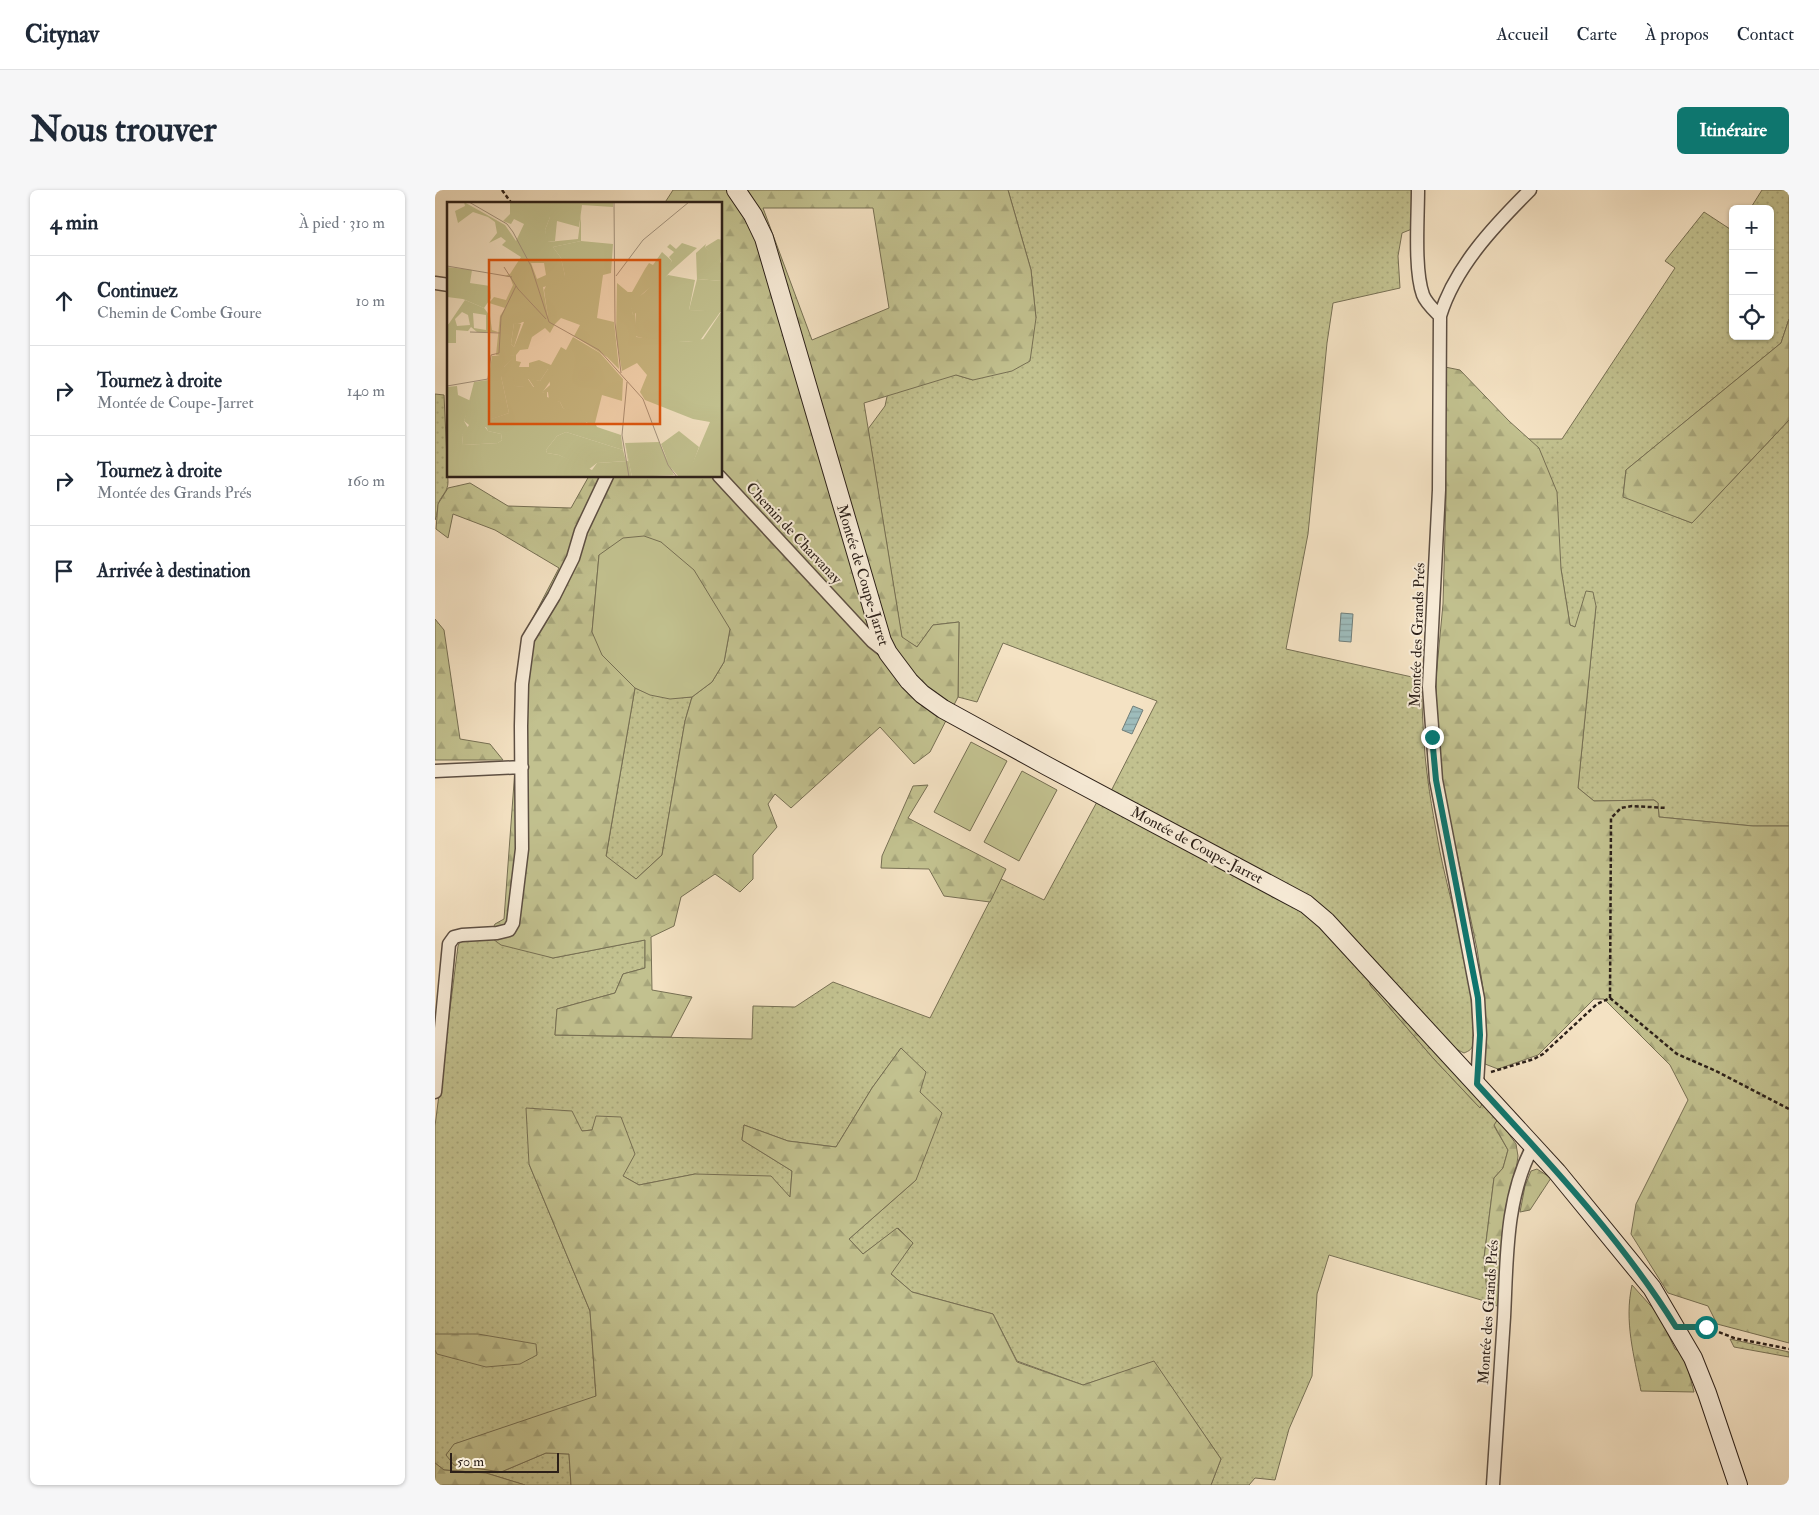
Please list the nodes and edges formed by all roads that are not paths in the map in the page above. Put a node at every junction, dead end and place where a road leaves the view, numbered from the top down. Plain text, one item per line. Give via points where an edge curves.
1 (736, 190) edge
2 (1417, 190) edge
3 (1530, 190) edge
4 (1440, 316) junction
5 (606, 478) edge
6 (721, 478) edge
7 (888, 653) junction
8 (522, 767) junction
9 (435, 771) edge
10 (1477, 1080) junction
11 (435, 1092) edge
12 (1533, 1146) junction
13 (1493, 1485) edge
14 (1738, 1485) edge

1 - 7 main road, Montée de Coupe-Jarret via 759,225 772,262
2 - 4 street via 1419,276 1423,295
3 - 4 street, Montée des Grands Prés via 1470,260 1446,296
4 - 10 street, Montée des Grands Prés via 1439,490 1429,687 1436,780 1478,998
5 - 8 street via 581,531 573,558 528,639 523,684
6 - 7 street, Chemin de Charvanay via 872,641
7 - 10 main road, Montée de Coupe-Jarret via 915,688 943,709 1306,904
8 - 9 street
8 - 11 street via 523,849 513,923 509,930 462,935 454,937 449,944
10 - 12 main road, Montée de Coupe-Jarret
12 - 13 street, Montée des Grands Prés via 1517,1188 1509,1233
12 - 14 main road, Montée de Coupe-Jarret via 1652,1288 1676,1327 1700,1375

